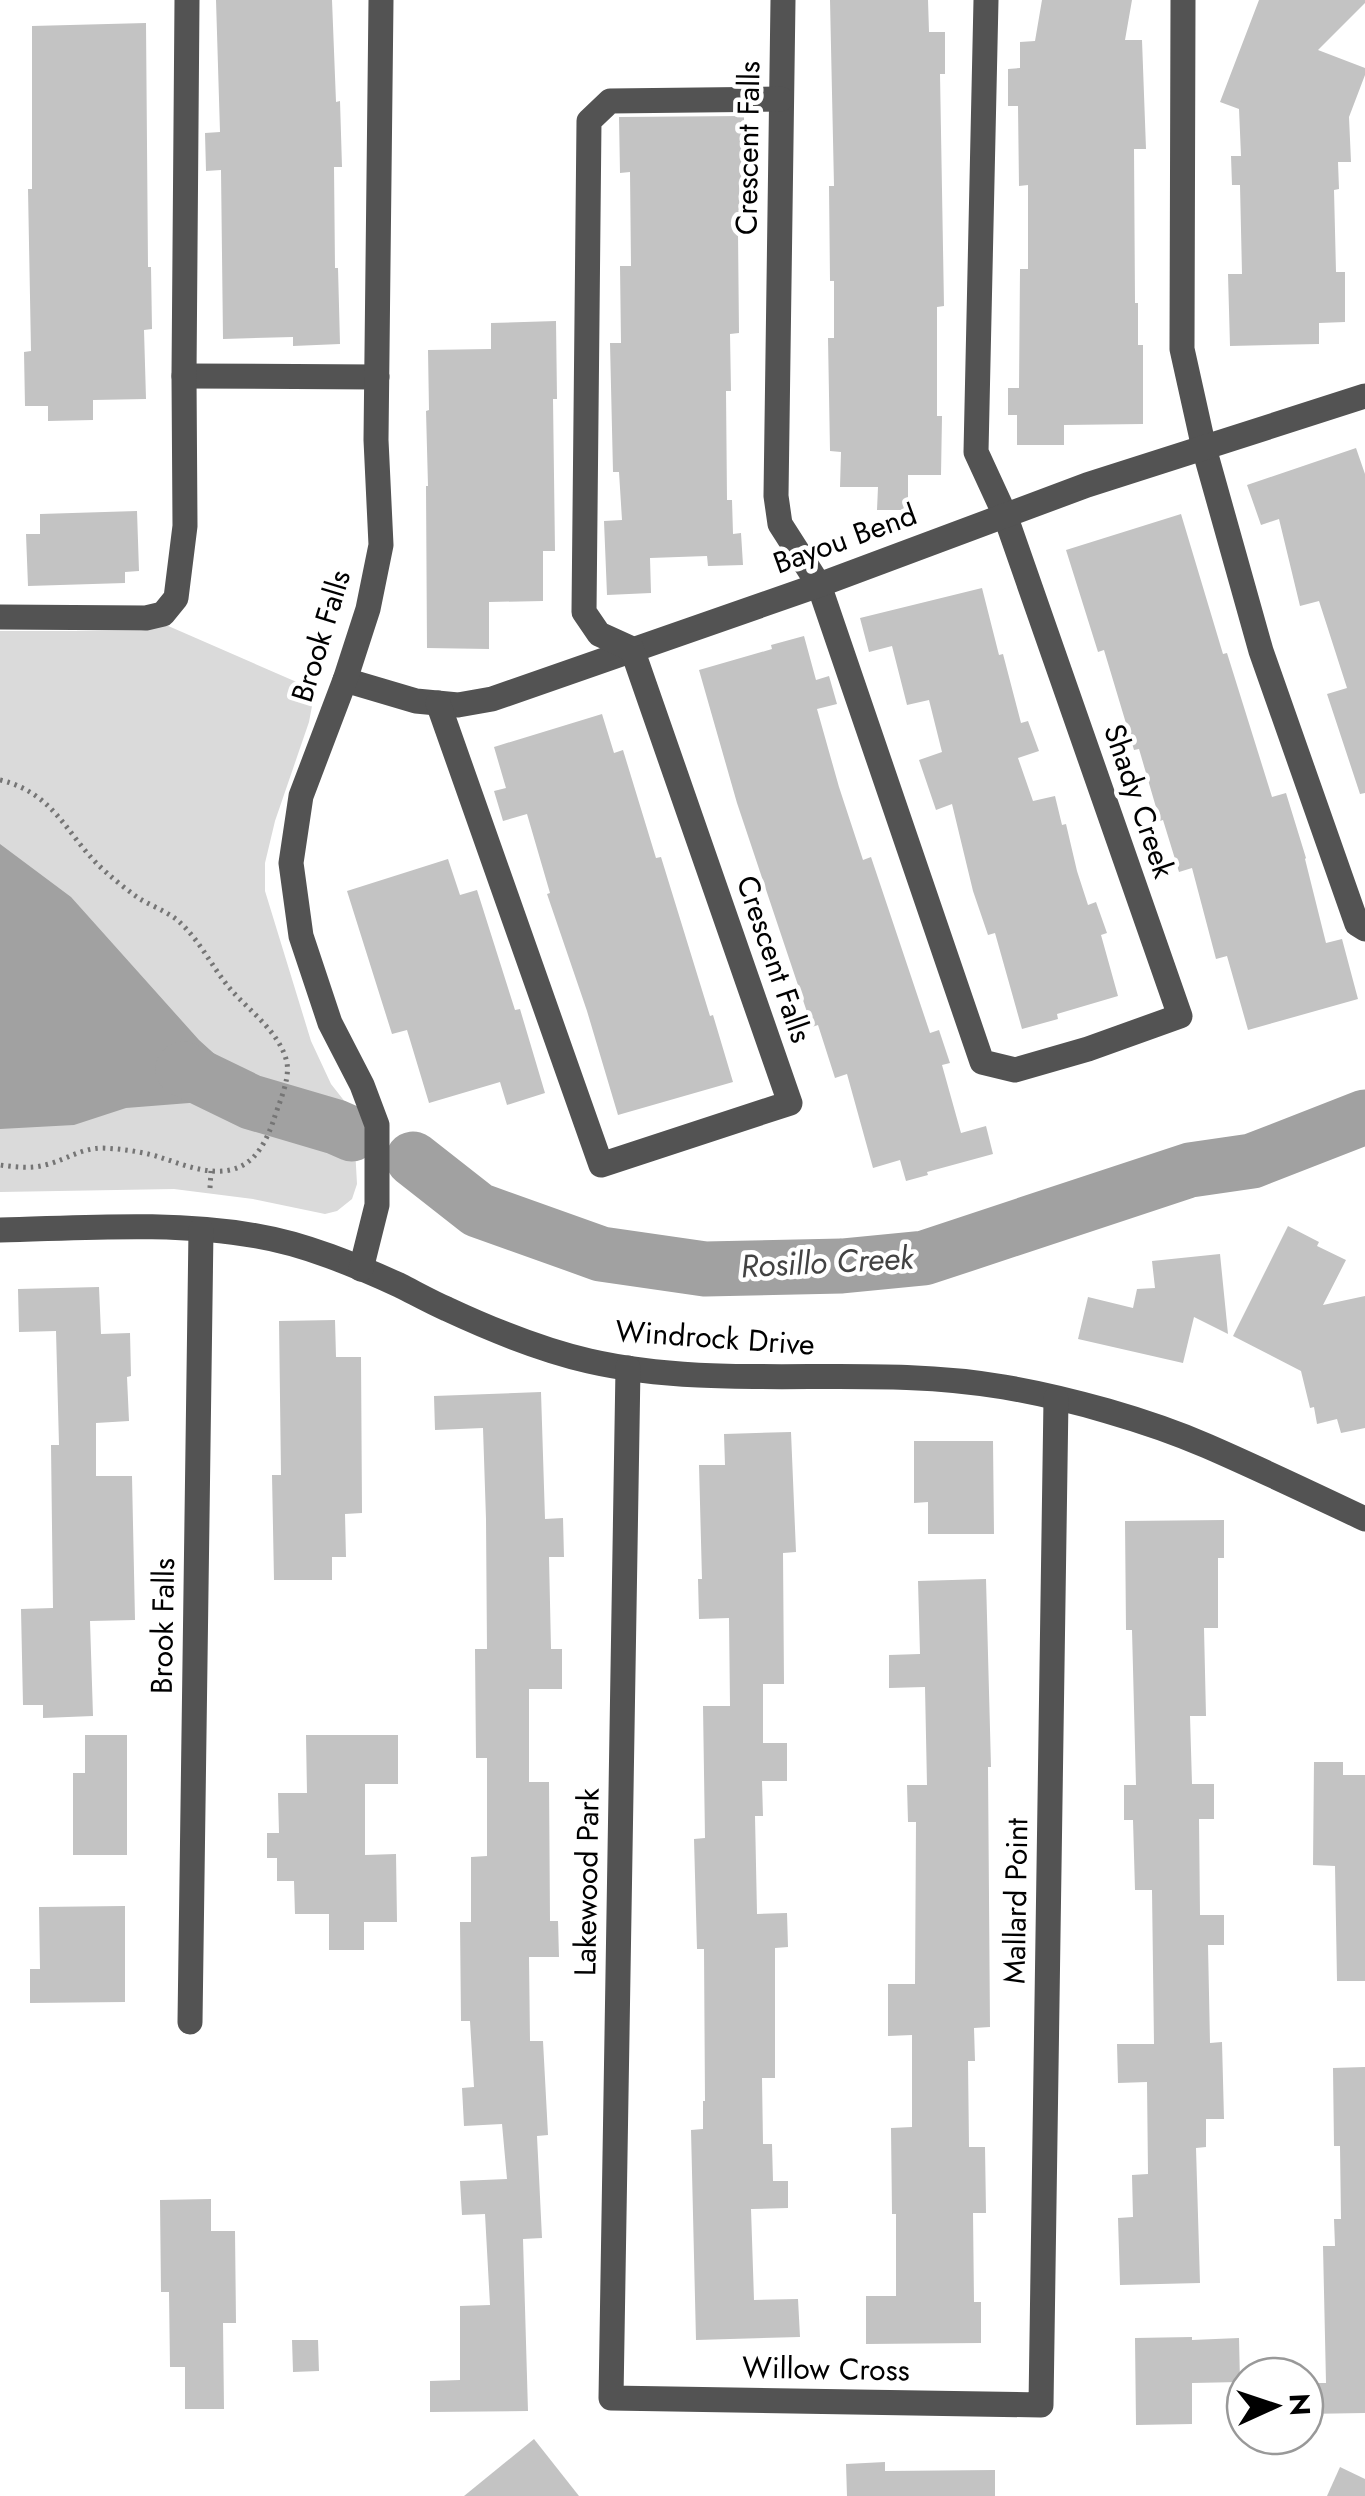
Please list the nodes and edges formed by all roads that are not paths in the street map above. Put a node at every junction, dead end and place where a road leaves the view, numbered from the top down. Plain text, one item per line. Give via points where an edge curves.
1 (187, 0) edge
2 (380, 0) edge
3 (783, 0) edge
4 (986, 0) edge
5 (1183, 0) edge
6 (781, 98) junction
7 (184, 376) junction
8 (376, 377) junction
9 (1365, 396) edge
10 (1204, 448) junction
11 (1005, 515) junction
12 (819, 585) junction
13 (0, 617) edge
14 (632, 649) junction
15 (345, 680) junction
16 (438, 703) junction
17 (1365, 929) edge
18 (1088, 1049) joint
19 (0, 1230) edge
20 (202, 1230) junction
21 (362, 1270) junction
22 (628, 1368) junction
23 (1056, 1399) junction
24 (1365, 1519) edge
25 (190, 2022) dead end
26 (611, 2398) joint
27 (1041, 2404) joint

1 - 7 street
2 - 8 street, Brook Falls
3 - 6 street, Crescent Falls
4 - 11 street via 976,452
5 - 10 street via 1182,348
6 - 12 street, Crescent Falls via 776,496 780,524
6 - 14 street via 610,102 590,120 584,612 599,634
7 - 8 street
7 - 13 street via 185,526 176,598 163,614 146,618
8 - 15 street, Brook Falls via 381,545
9 - 10 street, Bayou Bend
10 - 11 street, Bayou Bend
10 - 17 street via 1261,651 1357,924
11 - 12 street, Bayou Bend
11 - 18 street, Shady Creek via 1180,1016
12 - 14 street, Bayou Bend
12 - 18 street, Crescent Falls via 982,1062 1015,1070
14 - 16 street, Bayou Bend via 492,699
14 - 16 street, Crescent Falls via 790,1103 601,1165
15 - 16 street, Bayou Bend
15 - 21 street, Brook Falls via 302,796 291,863 301,936 330,1023 376,1125 377,1205
19 - 20 street, Windrock Drive
20 - 21 street, Windrock Drive via 258,1236
20 - 25 street, Brook Falls
21 - 22 street, Windrock Drive via 542,1347
22 - 23 street, Windrock Drive via 925,1379
22 - 26 street, Lakewood Park
23 - 24 street, Windrock Drive via 1204,1444
23 - 27 street, Mallard Point
26 - 27 street, Willow Cross

